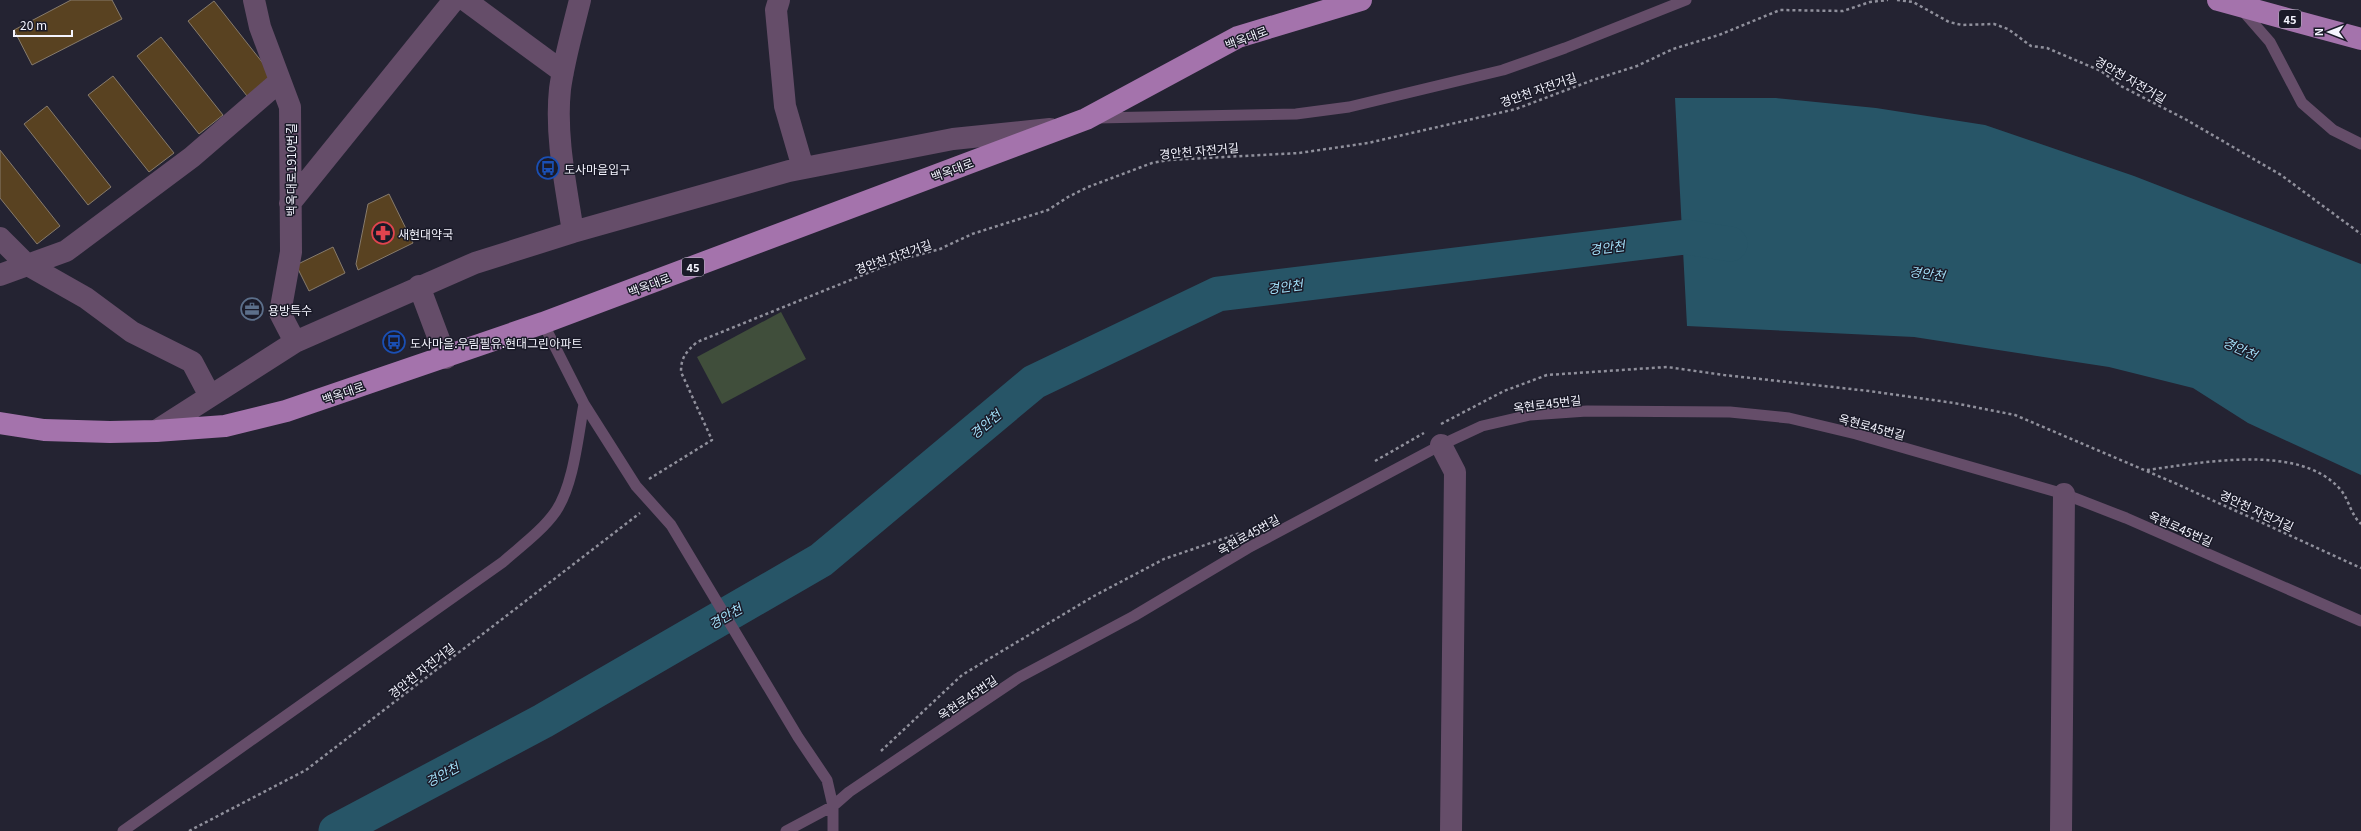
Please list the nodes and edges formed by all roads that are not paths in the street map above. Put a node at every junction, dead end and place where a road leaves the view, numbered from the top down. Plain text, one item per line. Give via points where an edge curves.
1 (254, 0) edge
2 (454, 0) edge
3 (465, 0) edge
4 (580, 0) edge
5 (779, 0) edge
6 (1361, 0) edge
7 (1686, 0) edge
8 (2228, 3) edge
9 (2361, 39) edge
10 (563, 72) junction
11 (280, 81) junction
12 (1086, 119) junction
13 (1061, 128) junction
14 (2361, 144) edge
15 (803, 168) junction
16 (290, 202) junction
17 (573, 232) junction
18 (0, 238) edge
19 (26, 264) junction
20 (0, 274) edge
21 (419, 286) junction
22 (543, 323) junction
23 (295, 342) junction
24 (446, 358) junction
25 (210, 396) junction
26 (584, 404) junction
27 (0, 423) edge
28 (156, 431) junction
29 (1441, 445) junction
30 (2064, 494) junction
31 (2361, 621) edge
32 (833, 806) junction
33 (123, 831) edge
34 (786, 831) edge
35 (832, 831) edge
36 (1451, 831) edge
37 (2061, 831) edge

1 - 11 street, 백옥대로1910번길 via 260,27
2 - 16 street
3 - 10 street
4 - 10 street
5 - 15 street via 776,10 785,106
6 - 12 main road, 백옥대로 / 45 via 1238,37
7 - 12 lane via 1503,70 1349,107 1296,114
8 - 9 main road, 45
8 - 14 lane via 2270,42 2302,104 2333,130
10 - 17 street via 560,124
11 - 16 street, 백옥대로1910번길 via 290,107
11 - 19 street via 192,158 66,251
12 - 13 main road, 백옥대로 / 45
13 - 15 street via 953,139
13 - 22 main road, 백옥대로 / 45
15 - 17 street
16 - 23 street, 백옥대로1910번길 via 291,252 280,313
17 - 21 street via 475,263
18 - 19 street
19 - 20 street
19 - 25 street via 86,298 132,332 192,362
21 - 23 street
21 - 24 street
22 - 24 main road, 백옥대로 / 45
22 - 26 lane
23 - 25 street
24 - 28 main road, 백옥대로 / 45 via 286,411 225,426
25 - 28 street
26 - 32 lane via 636,486 670,525 798,737 827,780
26 - 33 lane via 572,471 556,510 538,532 503,562
27 - 28 main road, 백옥대로 / 45 via 44,430
29 - 30 lane, 옥현로45번길 via 1482,426 1530,415 1587,411 1730,412 1788,418 1856,434
29 - 32 lane, 옥현로45번길 via 1248,548 1134,616 1018,678 849,792
29 - 36 street via 1455,472
30 - 31 lane, 옥현로45번길 via 2126,518
30 - 37 street
32 - 34 lane, 옥현로45번길
32 - 35 lane

